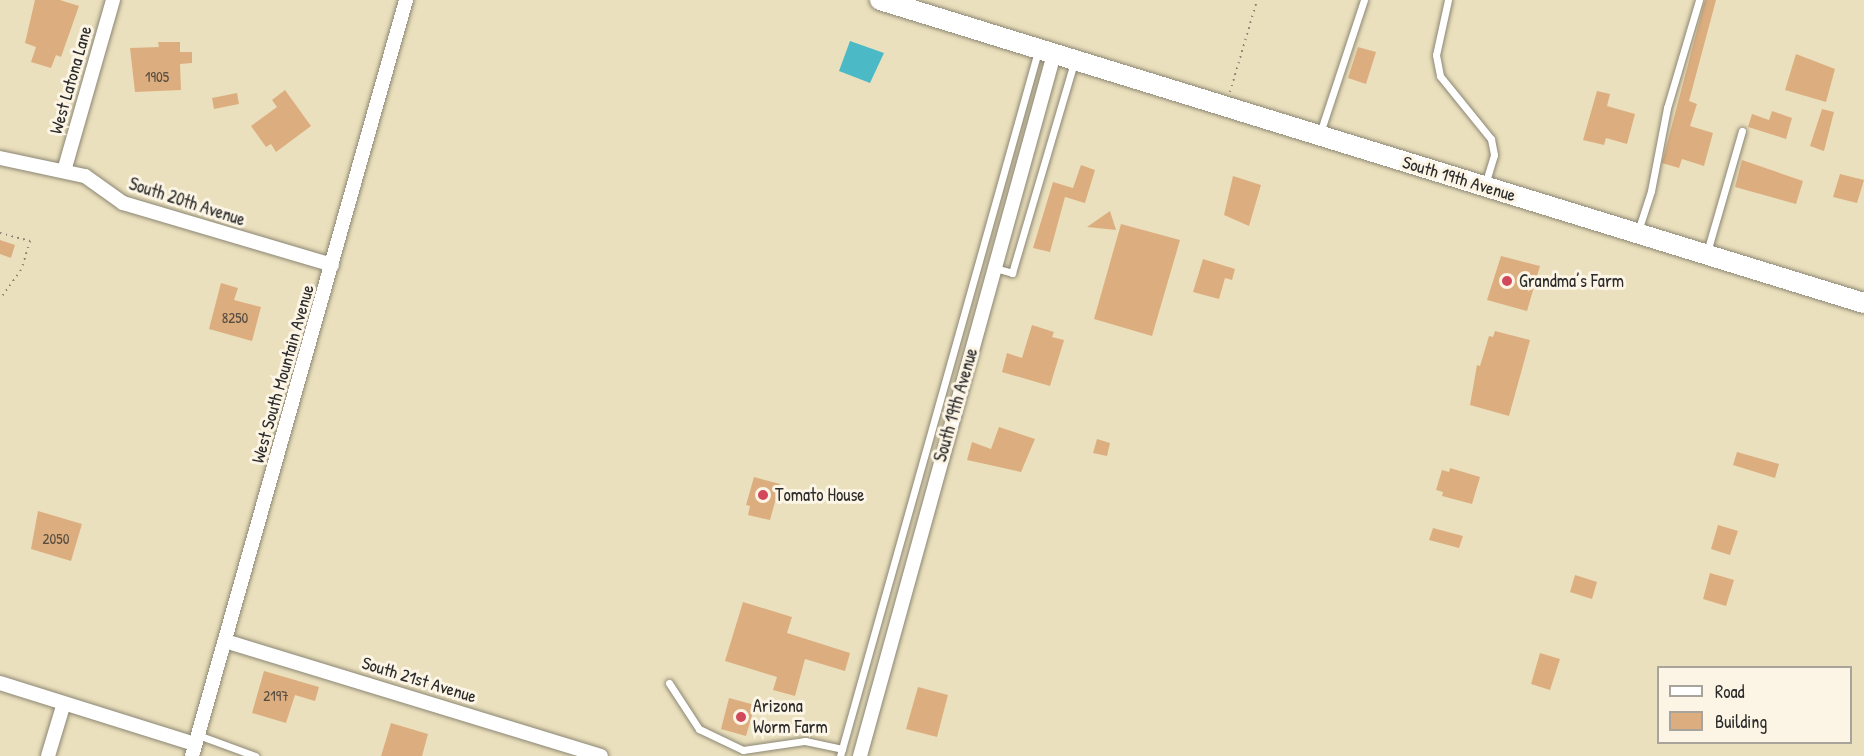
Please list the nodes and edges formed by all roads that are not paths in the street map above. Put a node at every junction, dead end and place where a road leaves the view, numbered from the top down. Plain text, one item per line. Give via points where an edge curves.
1 (113, 0) edge
2 (406, 0) edge
3 (880, 0) edge
4 (1364, 0) edge
5 (1448, 0) edge
6 (1699, 0) edge
7 (1046, 51) junction
8 (1075, 60) junction
9 (1742, 131) dead end
10 (1319, 135) junction
11 (0, 158) edge
12 (64, 171) junction
13 (1484, 186) junction
14 (1637, 233) junction
15 (1706, 255) junction
16 (332, 265) junction
17 (995, 267) junction
18 (1864, 303) edge
19 (225, 641) junction
20 (0, 683) edge
21 (669, 683) dead end
22 (64, 703) junction
23 (195, 745) edge
24 (841, 753) edge
25 (48, 756) edge
26 (255, 756) edge
27 (601, 756) edge
28 (860, 756) edge

1 - 12 street, West Latona Lane
2 - 16 street, West South Mountain Avenue
3 - 7 main road, South 19th Avenue
4 - 10 lane
5 - 13 lane via 1436,55 1440,76 1491,139 1494,156
6 - 14 lane via 1666,108 1651,191
7 - 8 main road, South 19th Avenue
7 - 17 street, South 19th Avenue
7 - 24 lane
8 - 10 main road, South 19th Avenue
8 - 17 lane via 1012,273
9 - 15 lane
10 - 13 main road, South 19th Avenue
11 - 12 street, South 20th Avenue
12 - 16 street, South 20th Avenue via 94,180 123,202
13 - 14 main road, South 19th Avenue
14 - 15 main road, South 19th Avenue
15 - 18 main road, South 19th Avenue
16 - 19 street, West South Mountain Avenue
17 - 28 street, South 19th Avenue
19 - 23 street, West South Mountain Avenue
19 - 27 street, South 21st Avenue
20 - 22 street
21 - 24 lane via 699,729 743,750 805,741
22 - 23 street
22 - 25 street
23 - 26 lane

